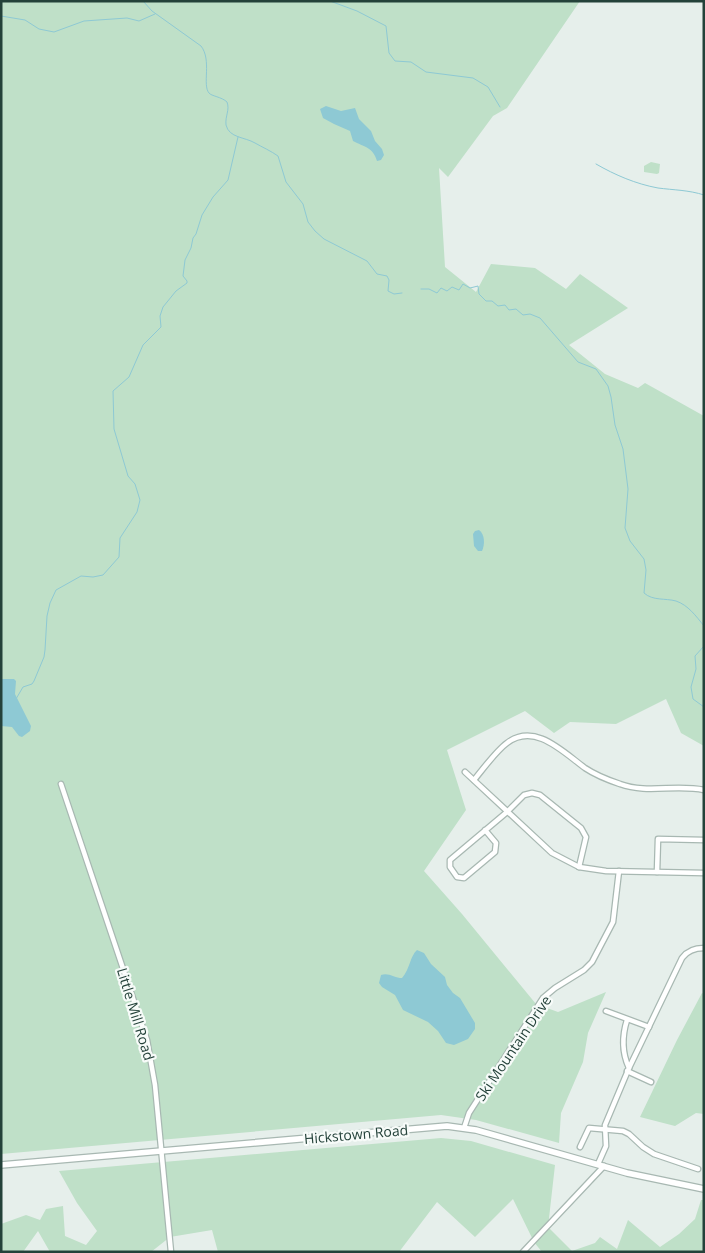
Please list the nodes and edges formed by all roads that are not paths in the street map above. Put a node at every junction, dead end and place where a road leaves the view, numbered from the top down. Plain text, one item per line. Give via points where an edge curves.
1 (466, 772) dead end
2 (474, 780) junction
3 (61, 784) dead end
4 (704, 790) edge
5 (507, 812) junction
6 (485, 830) junction
7 (704, 840) edge
8 (579, 867) junction
9 (619, 871) junction
10 (657, 872) junction
11 (704, 873) edge
12 (704, 948) edge
13 (606, 1011) dead end
14 (628, 1020) junction
15 (649, 1027) junction
16 (628, 1070) junction
17 (651, 1082) dead end
18 (464, 1128) junction
19 (605, 1130) junction
20 (580, 1147) dead end
21 (162, 1151) junction
22 (1, 1165) edge
23 (601, 1165) junction
24 (698, 1169) dead end
25 (704, 1188) edge
26 (171, 1252) edge
27 (523, 1252) edge

1 - 2 street
2 - 4 street via 508,742 525,735 554,744 586,769 620,784 638,788
2 - 5 street
3 - 21 street, Little Mill Road via 147,1040
5 - 6 street
5 - 8 street via 552,852
5 - 8 street via 524,795 540,795 581,828 586,837
6 - 6 street via 450,860 450,867 457,876 464,878 495,852 496,843
7 - 10 street via 658,839
8 - 9 street
9 - 10 street
9 - 18 street, Ski Mountain Drive via 613,922 597,953 584,970 543,998 469,1113
10 - 11 street
12 - 15 street via 694,949 682,958
13 - 14 street
14 - 15 street
14 - 16 street via 623,1032
15 - 16 street
16 - 17 street
16 - 19 street
18 - 21 street, Hickstown Road via 438,1127
18 - 23 street, Hickstown Road
19 - 20 street via 587,1129
19 - 23 street via 606,1146
19 - 24 street via 622,1131 654,1154
21 - 22 street, Hickstown Road
21 - 26 street, Little Mill Road
23 - 25 street, Hickstown Road
23 - 27 street

